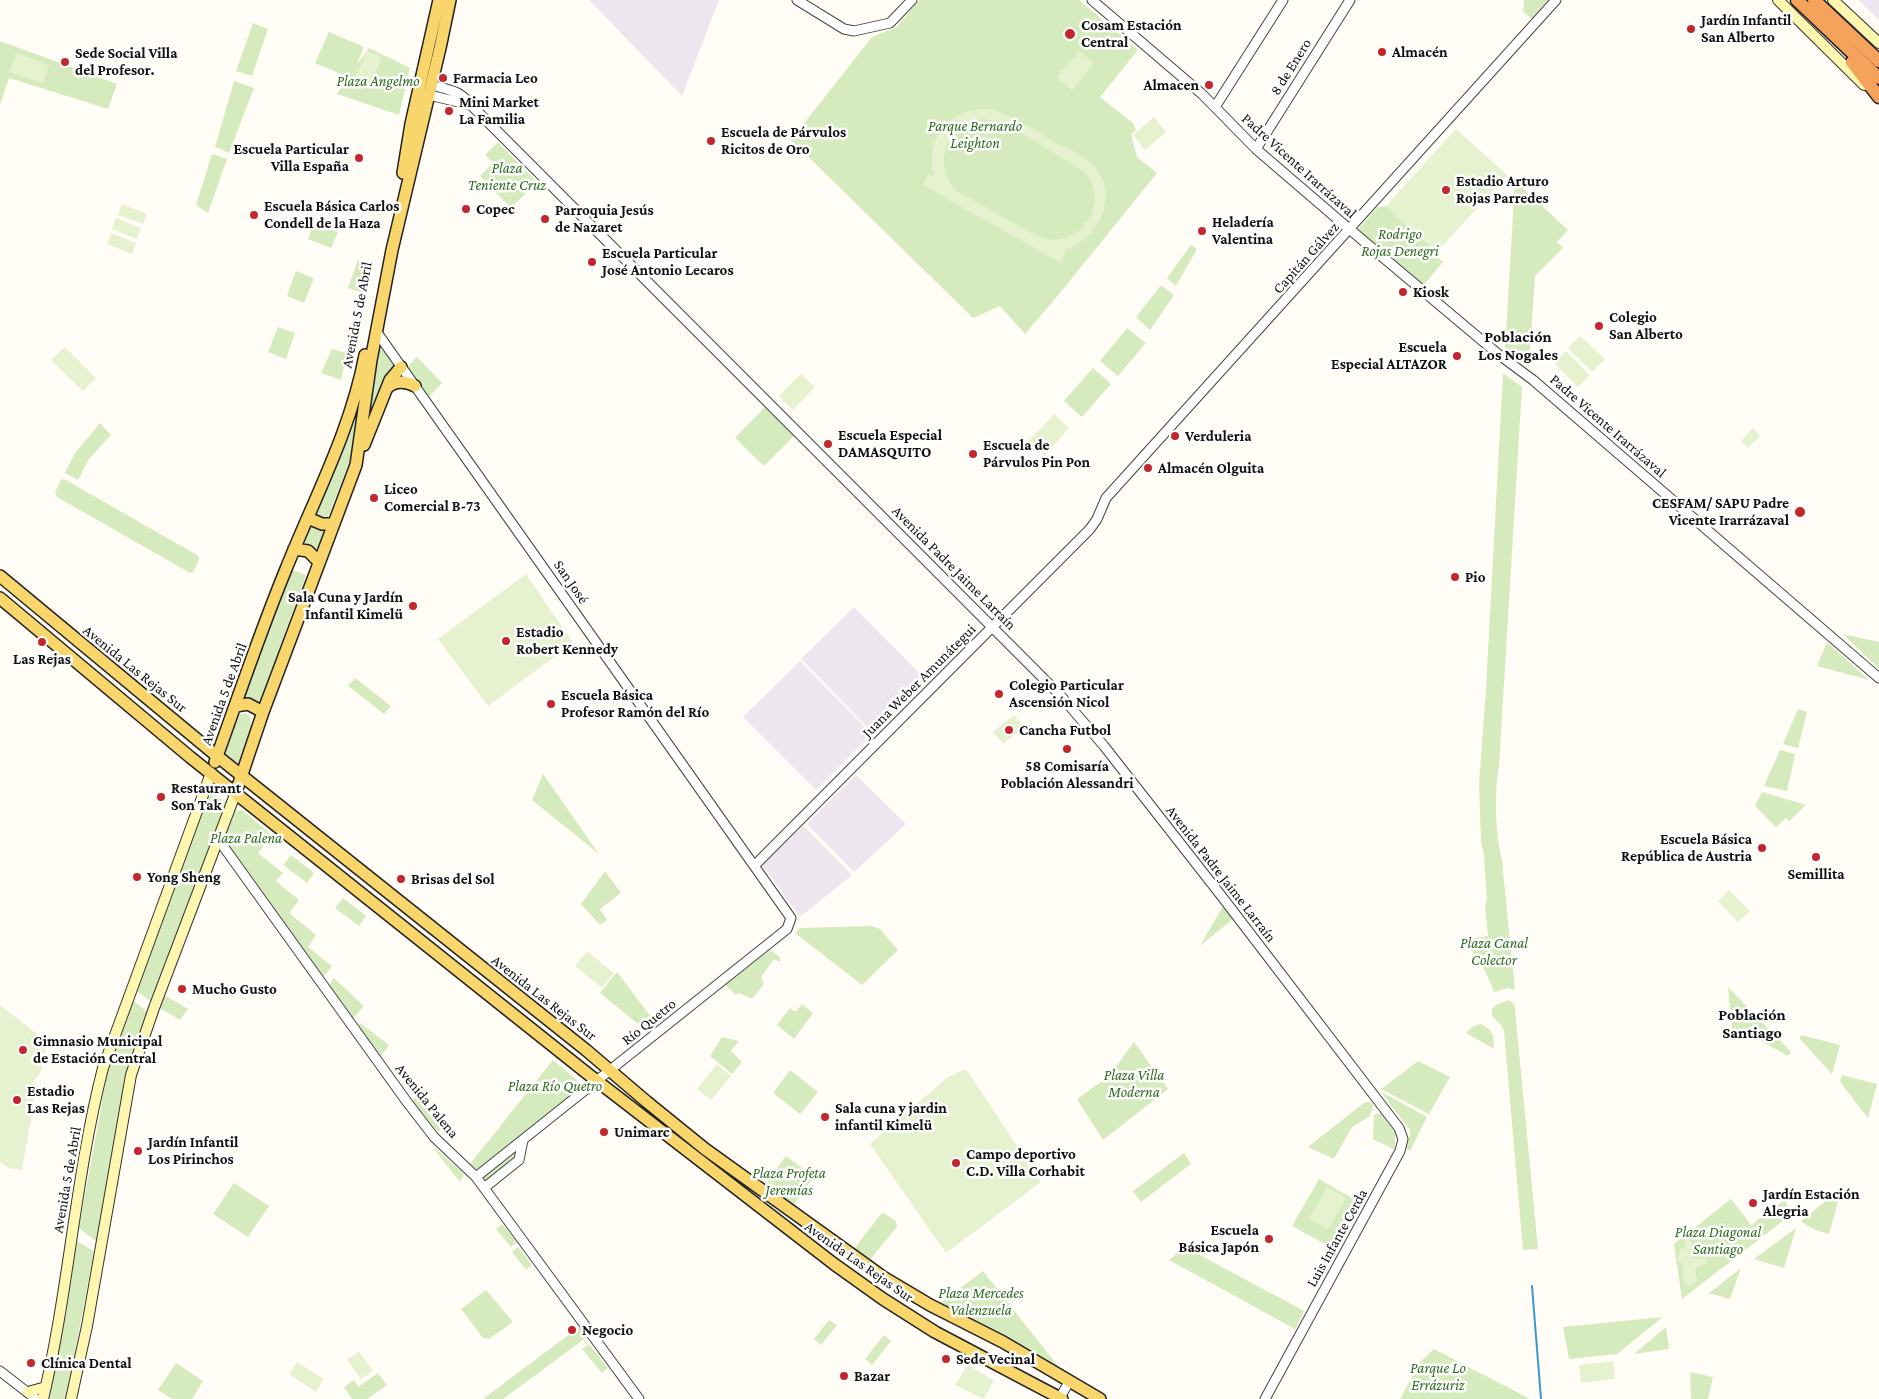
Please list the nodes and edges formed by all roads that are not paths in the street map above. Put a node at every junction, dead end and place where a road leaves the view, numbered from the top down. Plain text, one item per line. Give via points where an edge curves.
1 (439, 0) edge
2 (450, 0) edge
3 (797, 0) edge
4 (912, 0) edge
5 (1092, 0) edge
6 (1283, 0) edge
7 (1350, 0) edge
8 (1556, 0) edge
9 (1778, 0) edge
10 (1797, 0) edge
11 (1814, 0) edge
12 (1833, 0) edge
13 (1814, 16) junction
14 (1879, 43) edge
15 (1879, 61) edge
16 (1879, 78) edge
17 (427, 87) junction
18 (1879, 98) edge
19 (1215, 107) junction
20 (1256, 149) junction
21 (1350, 230) junction
22 (376, 331) junction
23 (402, 367) junction
24 (415, 386) junction
25 (386, 390) junction
26 (356, 465) junction
27 (1099, 514) joint
28 (308, 518) junction
29 (333, 524) junction
30 (294, 548) junction
31 (319, 562) junction
32 (0, 576) edge
33 (0, 598) edge
34 (993, 626) junction
35 (1879, 678) edge
36 (236, 706) junction
37 (262, 712) junction
38 (217, 756) junction
39 (211, 773) junction
40 (242, 775) junction
41 (236, 792) junction
42 (218, 839) junction
43 (755, 865) junction
44 (790, 924) joint
45 (610, 1071) junction
46 (597, 1081) junction
47 (1371, 1092) joint
48 (523, 1140) junction
49 (476, 1177) junction
50 (484, 1188) junction
51 (0, 1371) edge
52 (1069, 1382) junction
53 (46, 1387) junction
54 (32, 1396) edge
55 (43, 1399) edge
56 (71, 1399) edge
57 (639, 1399) edge
58 (1061, 1399) edge
59 (1100, 1399) edge
60 (1265, 1399) edge

1 - 17 main road, Avenida 5 de Abril
2 - 17 main road, Avenida 5 de Abril
3 - 4 street via 846,30 854,31 886,25 895,20
5 - 19 street, Padre Vicente Irarrázaval
6 - 19 street
7 - 20 street, 8 de Enero
8 - 21 street, Capitán Gálvez
9 - 18 main road
10 - 13 highway
11 - 15 highway
12 - 14 main road
13 - 16 highway
13 - 18 highway
17 - 22 main road, Avenida 5 de Abril
17 - 28 main road, Avenida 5 de Abril via 380,271 362,372
17 - 34 street, Avenida Padre Jaime Larraín via 471,105
19 - 20 street, Padre Vicente Irarrázaval
20 - 21 street, Padre Vicente Irarrázaval
21 - 27 street, Capitán Gálvez via 1119,484
21 - 35 street, Padre Vicente Irarrázaval via 1533,380
22 - 23 street, San José
22 - 26 main road, Avenida 5 de Abril
23 - 24 street, San José
23 - 25 main road
24 - 25 main road via 398,382
24 - 43 street, San José
25 - 26 main road
26 - 29 main road, Avenida 5 de Abril
27 - 34 street, Juana Weber Amunátegui via 1090,529
28 - 29 main road via 322,524
28 - 30 main road, Avenida 5 de Abril
29 - 31 main road, Avenida 5 de Abril
30 - 31 main road via 308,552
30 - 36 main road, Avenida 5 de Abril
31 - 37 main road, Avenida 5 de Abril
32 - 38 main road, Avenida Las Rejas Sur
33 - 39 main road, Avenida Las Rejas Sur
34 - 43 street, Juana Weber Amunátegui
34 - 47 street, Avenida Padre Jaime Larraín via 1104,746
36 - 37 main road via 248,704
36 - 38 main road, Avenida 5 de Abril
37 - 40 main road, Avenida 5 de Abril
38 - 39 main road, Avenida 5 de Abril
38 - 40 main road, Avenida Las Rejas Sur
39 - 41 main road, Avenida Las Rejas Sur
39 - 53 main road, Avenida 5 de Abril via 102,1068
40 - 41 main road, Avenida 5 de Abril
40 - 45 main road, Avenida Las Rejas Sur
41 - 42 main road, Avenida 5 de Abril
41 - 46 main road, Avenida Las Rejas Sur
42 - 49 street, Avenida Palena via 434,1137
42 - 56 main road, Avenida 5 de Abril via 131,1075
43 - 44 street, San José via 790,915
44 - 45 street, Río Quetro
45 - 46 street, Río Quetro
45 - 52 main road, Avenida Las Rejas Sur via 705,1149 876,1273
46 - 48 street, Río Quetro
46 - 58 main road, Avenida Las Rejas Sur via 862,1284 955,1343
47 - 60 street, Luis Infante Cerda via 1401,1131 1400,1151
48 - 49 street, Río Quetro
48 - 50 street via 519,1160
49 - 50 street, Avenida Palena
50 - 57 street, Avenida Palena
51 - 54 street
52 - 58 street
52 - 59 main road, Avenida Las Rejas Sur
53 - 54 main road
53 - 55 main road, Avenida 5 de Abril

